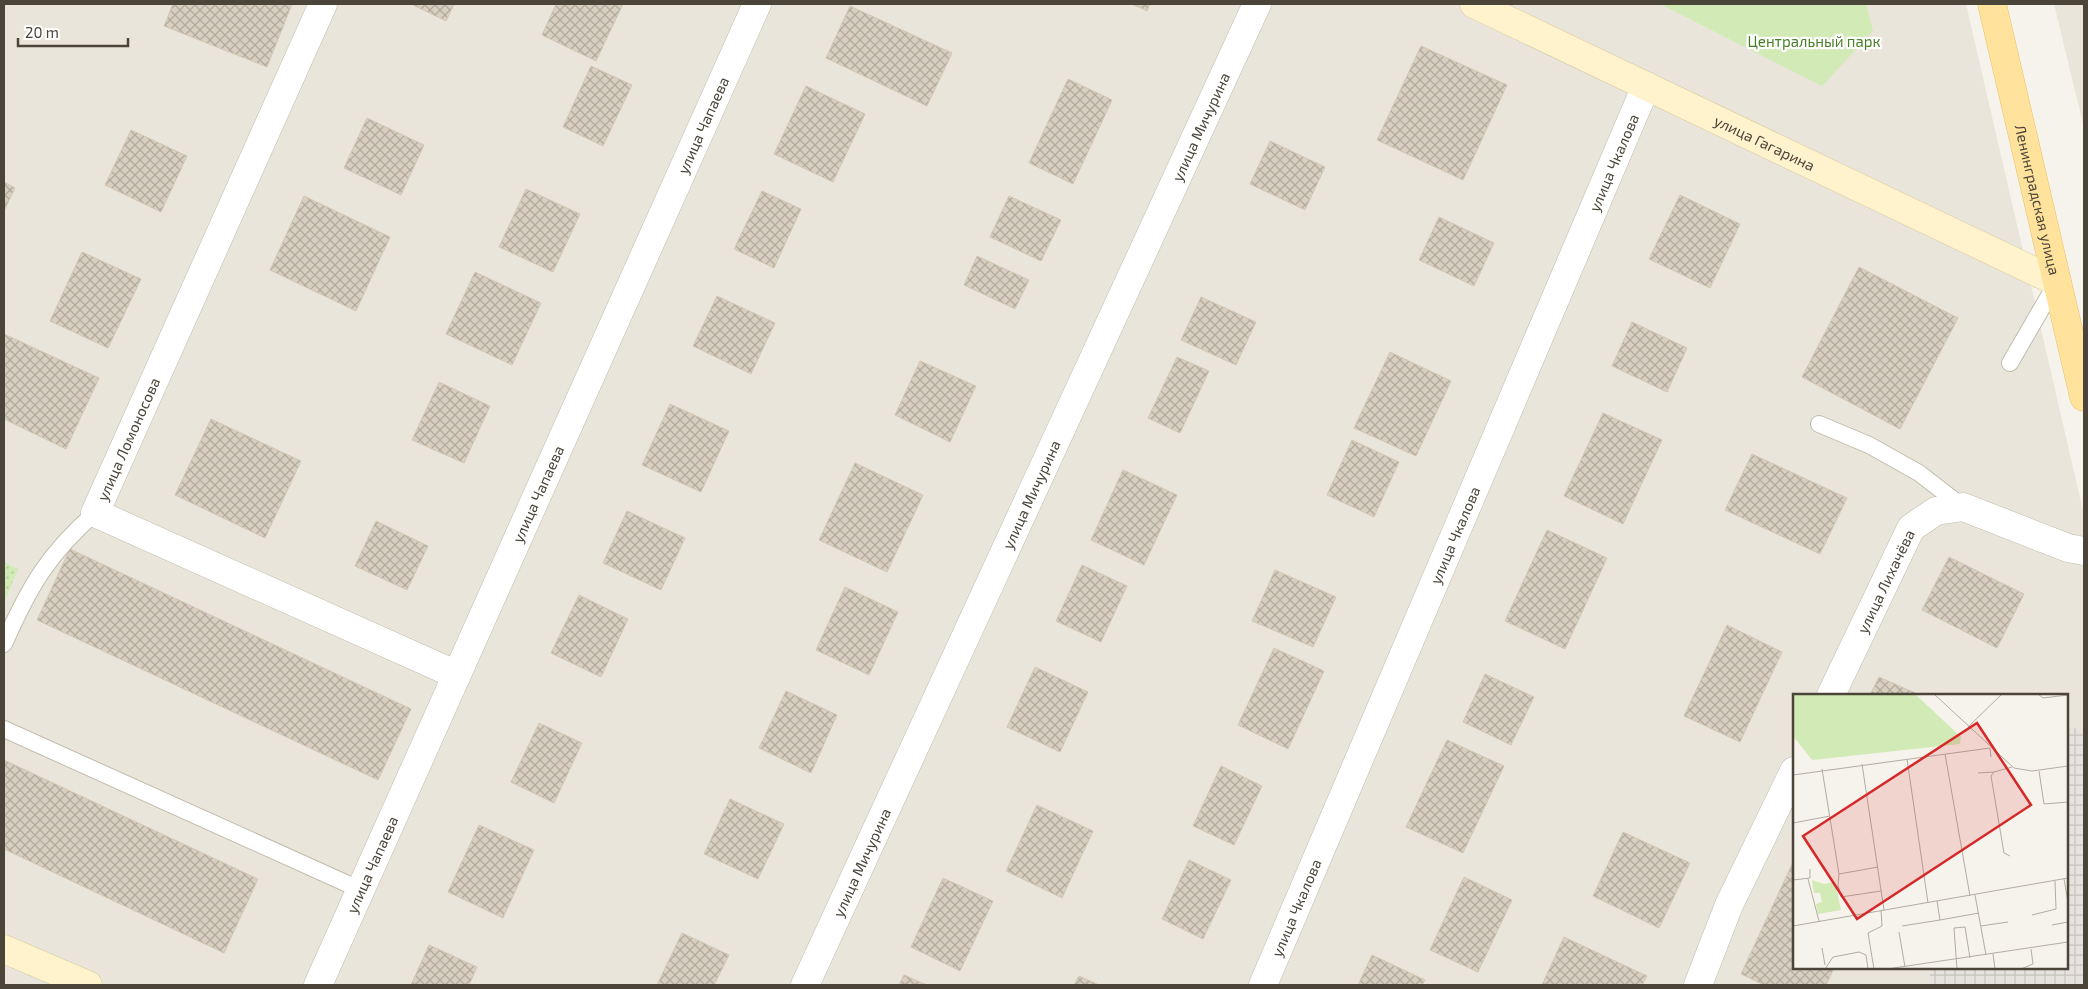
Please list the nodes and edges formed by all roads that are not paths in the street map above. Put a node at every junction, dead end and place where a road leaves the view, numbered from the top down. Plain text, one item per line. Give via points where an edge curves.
1 (323, 4) edge
2 (757, 4) edge
3 (1257, 4) edge
4 (1474, 4) edge
5 (1992, 4) edge
6 (1646, 86) junction
7 (2057, 282) junction
8 (2010, 363) dead end
9 (2084, 397) edge
10 (1819, 424) dead end
11 (1963, 506) junction
12 (95, 513) junction
13 (2084, 551) edge
14 (4, 644) edge
15 (457, 675) junction
16 (1831, 694) edge
17 (4, 729) edge
18 (1793, 773) edge
19 (361, 890) junction
20 (4, 949) edge
21 (88, 985) edge
22 (318, 985) edge
23 (805, 985) edge
24 (1263, 985) edge
25 (1698, 985) edge

1 - 12 street, улица Ломоносова
2 - 15 street, улица Чапаева
3 - 23 street, улица Мичурина
4 - 6 street, улица Гагарина
5 - 7 main road, Ленинградская улица
6 - 7 street, улица Гагарина
6 - 24 street, улица Чкалова
7 - 8 lane
7 - 9 main road, Ленинградская улица
10 - 11 lane via 1869,444 1919,473
11 - 13 street via 2068,548
11 - 16 street, улица Лихачёва via 1936,511 1911,528
12 - 14 lane via 50,558 22,603
12 - 15 street, улица Ломоносова
15 - 19 street, улица Чапаева
17 - 19 lane
18 - 25 street via 1729,905
19 - 22 street, улица Чапаева
20 - 21 street

